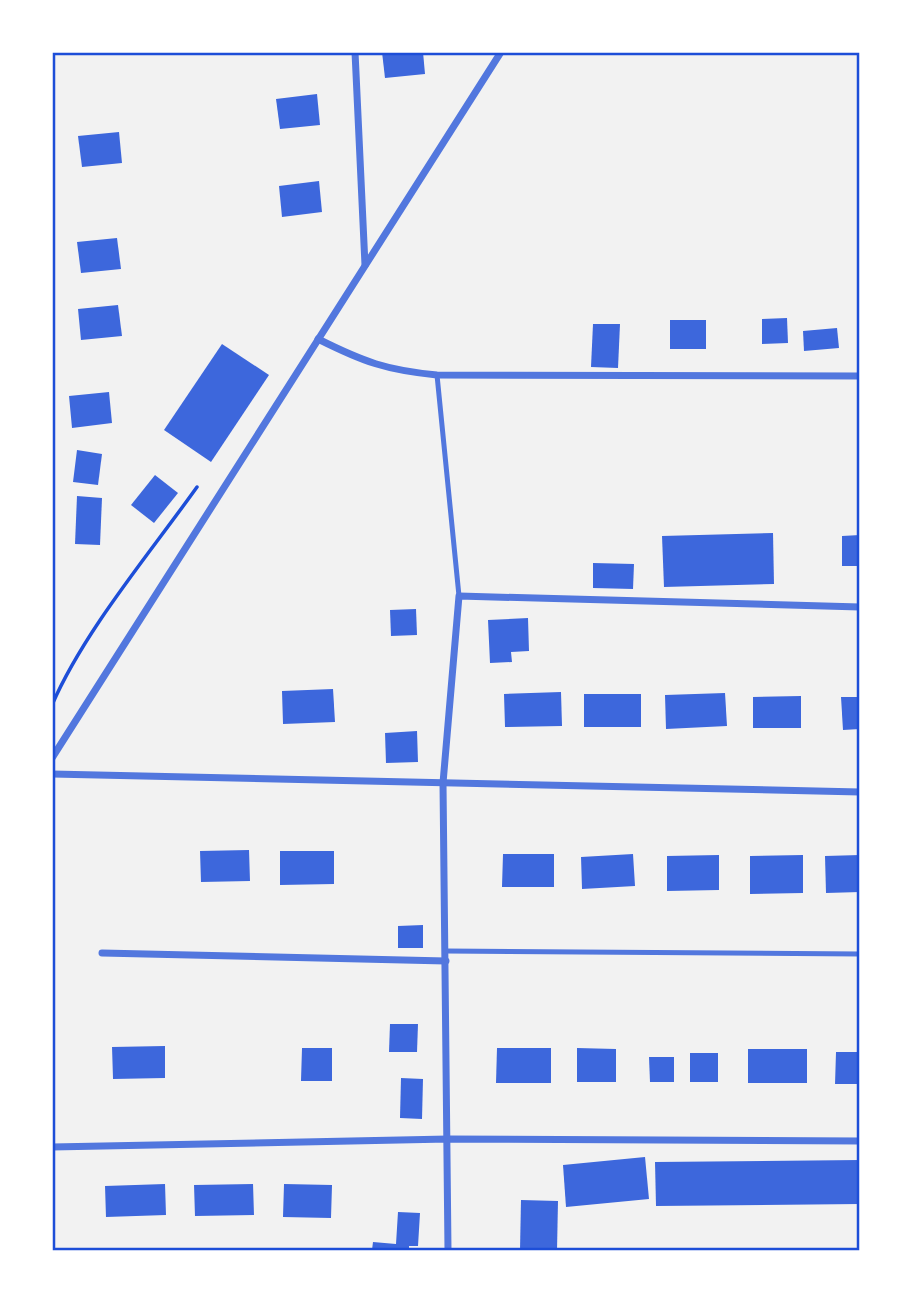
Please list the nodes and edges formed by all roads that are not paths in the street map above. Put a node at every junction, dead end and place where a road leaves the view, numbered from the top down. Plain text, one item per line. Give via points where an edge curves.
1 (355, 52) edge
2 (501, 52) edge
3 (365, 265) junction
4 (318, 339) junction
5 (438, 375) junction
6 (859, 376) edge
7 (459, 596) junction
8 (859, 607) edge
9 (52, 758) edge
10 (52, 774) edge
11 (443, 783) junction
12 (859, 792) edge
13 (446, 951) junction
14 (102, 953) dead end
15 (859, 954) edge
16 (446, 961) junction
17 (448, 1139) junction
18 (859, 1141) edge
19 (52, 1147) edge
20 (447, 1251) edge

1 - 3 street
2 - 3 street
3 - 4 street
4 - 5 street via 365,363
4 - 9 street
5 - 6 street
5 - 7 lane
7 - 8 street
7 - 11 street
10 - 11 street
11 - 12 street
11 - 13 street
13 - 15 lane
13 - 16 street
14 - 16 street
16 - 17 street
17 - 18 street
17 - 19 street
17 - 20 street

